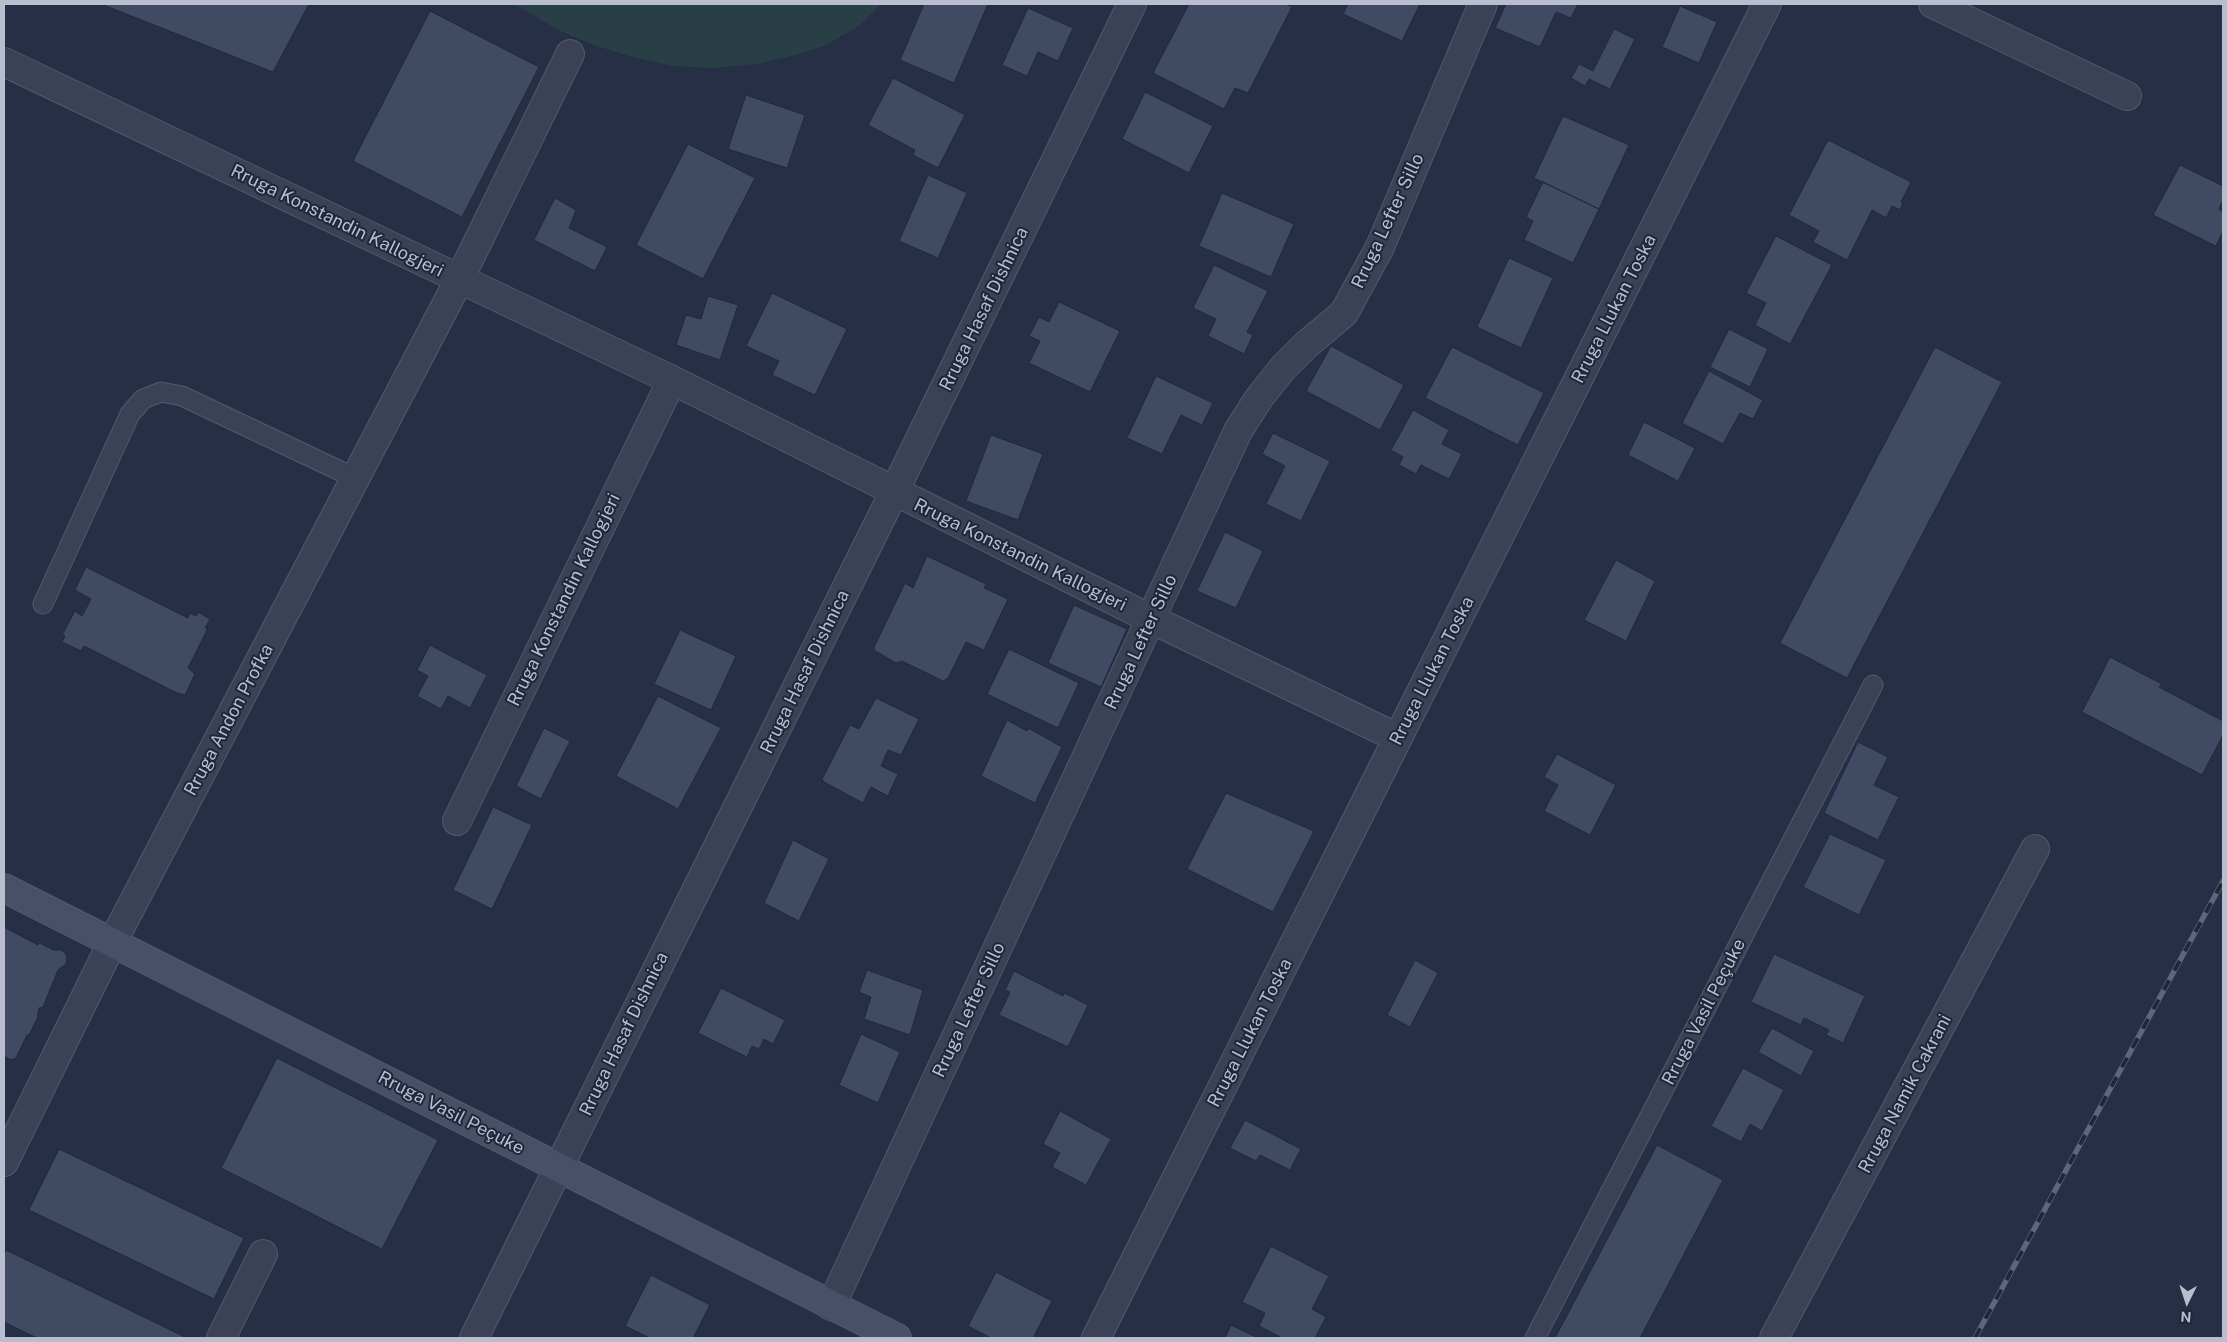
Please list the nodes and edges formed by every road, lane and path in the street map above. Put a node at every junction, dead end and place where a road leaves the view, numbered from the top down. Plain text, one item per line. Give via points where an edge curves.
1 (1132, 4) edge
2 (1483, 4) edge
3 (1767, 4) edge
4 (1932, 4) edge
5 (570, 54) dead end
6 (4, 62) edge
7 (2127, 96) dead end
8 (459, 280) junction
9 (672, 380) junction
10 (356, 478) junction
11 (894, 492) junction
12 (43, 604) dead end
13 (1151, 619) junction
14 (1873, 685) dead end
15 (1398, 738) junction
16 (456, 821) dead end
17 (2035, 849) dead end
18 (4, 888) edge
19 (112, 943) junction
20 (4, 1162) edge
21 (558, 1167) junction
22 (263, 1254) dead end
23 (831, 1306) junction
24 (221, 1338) edge
25 (474, 1338) edge
26 (897, 1338) edge
27 (1096, 1338) edge
28 (1535, 1338) edge
29 (1774, 1338) edge

1 - 11 street, Rruga Hasaf Dishnica
2 - 13 street, Rruga Lefter Sillo via 1380,247 1344,313 1283,368 1238,432
3 - 15 street, Rruga Llukan Toska
4 - 7 street
5 - 8 street, Rruga Andon Profka
6 - 8 street, Rruga Konstandin Kallogjeri
8 - 9 street, Rruga Konstandin Kallogjeri
8 - 10 street, Rruga Andon Profka
9 - 11 street, Rruga Konstandin Kallogjeri
9 - 16 street, Rruga Konstandin Kallogjeri
10 - 12 lane via 182,396 161,392 143,399 130,414
10 - 19 street, Rruga Andon Profka
11 - 13 street, Rruga Konstandin Kallogjeri
11 - 21 street, Rruga Hasaf Dishnica
13 - 15 street, Rruga Konstandin Kallogjeri
13 - 23 street, Rruga Lefter Sillo
14 - 28 lane, Rruga Vasil Peçuke
15 - 27 street, Rruga Llukan Toska
17 - 29 street, Rruga Namik Cakrani
18 - 19 street, Rruga Vasil Peçuke
19 - 20 street, Rruga Andon Profka
19 - 21 street, Rruga Vasil Peçuke
21 - 23 street, Rruga Vasil Peçuke
21 - 25 street, Rruga Hasaf Dishnica
22 - 24 street
23 - 26 street, Rruga Vasil Peçuke

